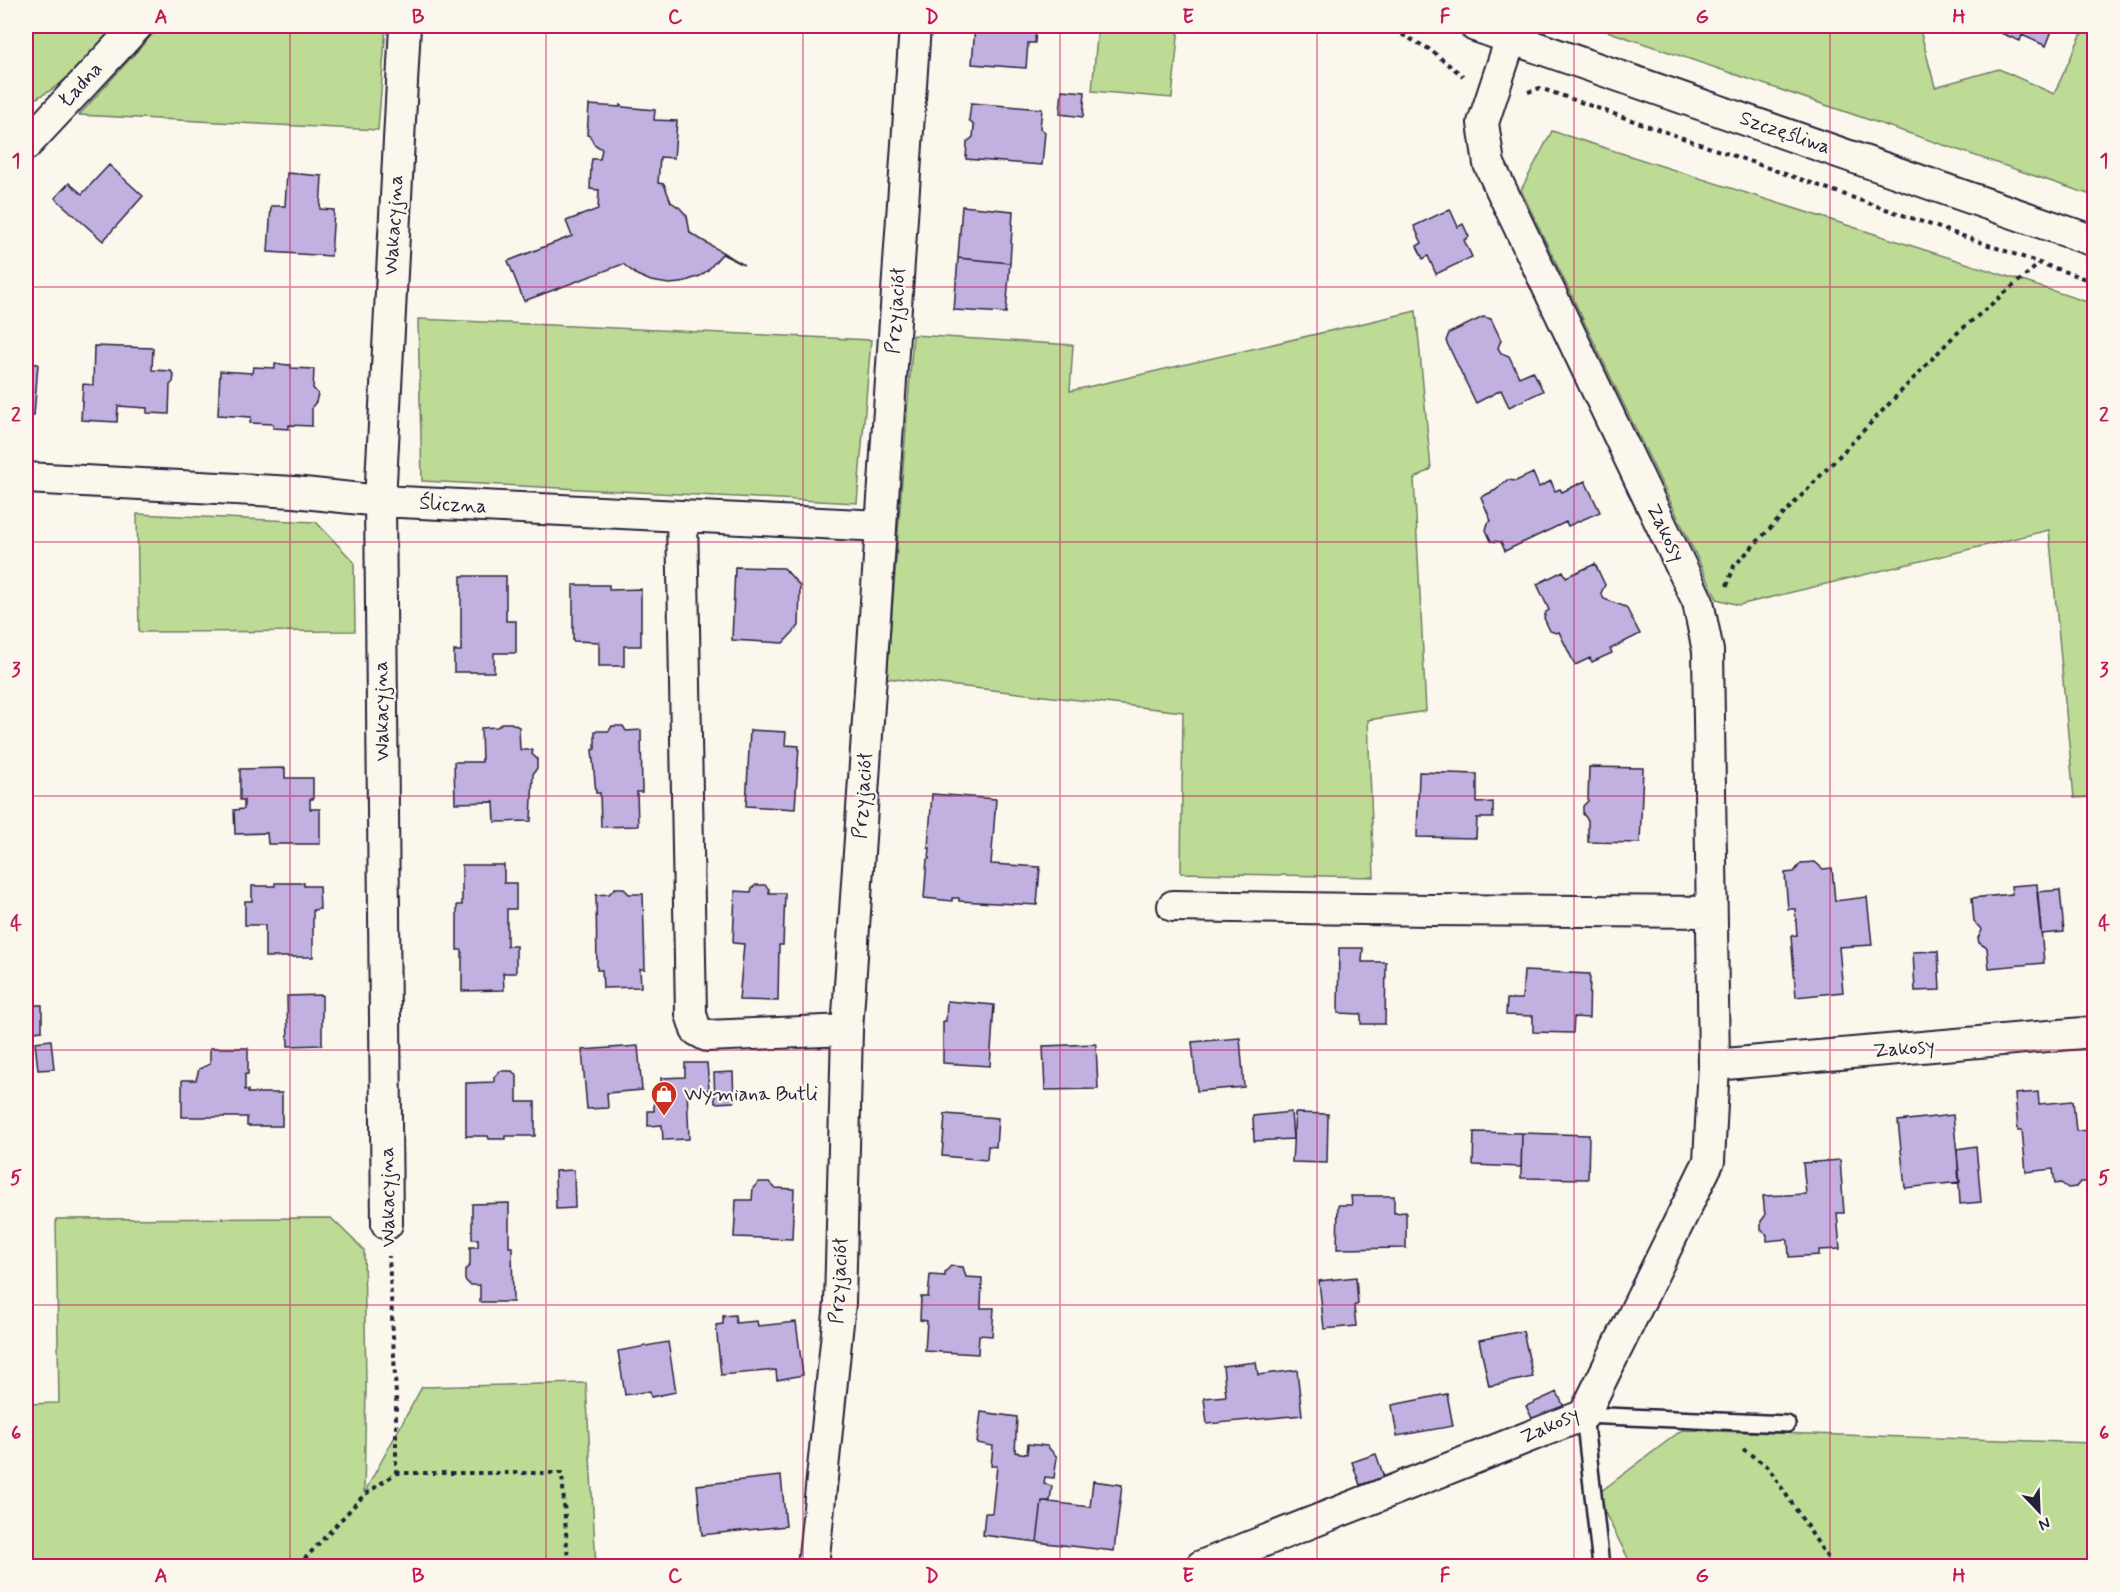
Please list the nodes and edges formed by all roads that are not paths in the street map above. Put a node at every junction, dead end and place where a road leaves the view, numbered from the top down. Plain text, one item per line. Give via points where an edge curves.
1 (137, 26) edge
2 (405, 26) edge
3 (915, 26) edge
4 (1475, 26) edge
5 (1511, 38) junction
6 (26, 145) edge
7 (2094, 241) edge
8 (26, 478) edge
9 (380, 501) junction
10 (682, 517) junction
11 (881, 526) junction
12 (1173, 906) dead end
13 (1711, 912) junction
14 (847, 1030) junction
15 (2094, 1032) edge
16 (1714, 1065) junction
17 (387, 1224) road end
18 (1584, 1415) junction
19 (1786, 1424) dead end
20 (813, 1566) edge
21 (1201, 1566) edge
22 (1601, 1566) edge

1 - 6 street, Ładna
2 - 9 street, Wakacyjna
3 - 11 street, Przyjaciół
4 - 5 street, Szczęśliwa
5 - 7 street, Szczęśliwa
5 - 13 street, Zakosy via 1483,123 1489,164 1698,602 1708,651
8 - 9 street, Śliczna via 294,492
9 - 10 street, Śliczna
9 - 17 street, Wakacyjna
10 - 11 street, Śliczna
10 - 14 street via 691,1014 696,1030 707,1036
11 - 14 street, Przyjaciół
12 - 13 street
13 - 16 street, Zakosy
14 - 20 street, Przyjaciół via 840,1303
15 - 16 street, Zakosy
16 - 18 street, Zakosy via 1709,1161
18 - 19 lane
18 - 21 street, Zakosy
18 - 22 lane

